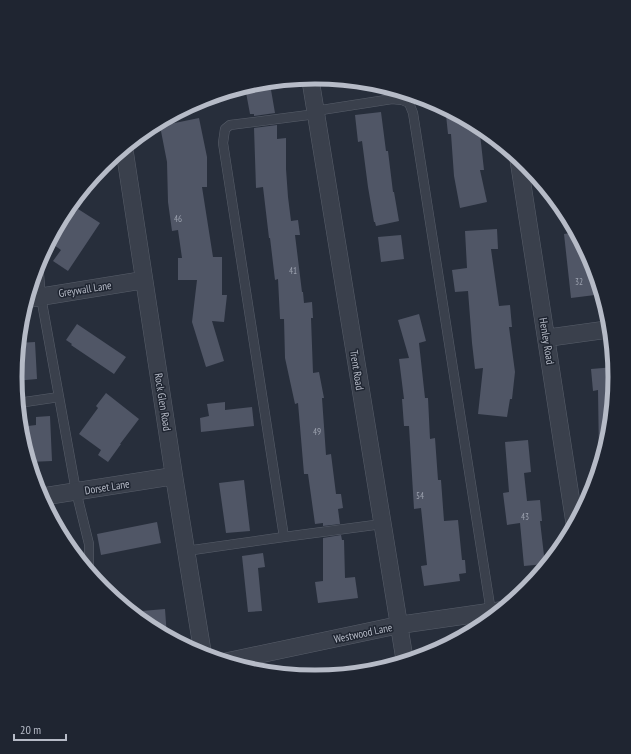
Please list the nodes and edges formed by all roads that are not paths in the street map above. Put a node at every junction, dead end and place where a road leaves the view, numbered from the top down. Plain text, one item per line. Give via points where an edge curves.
1 (311, 84) edge
2 (316, 113) junction
3 (125, 154) edge
4 (520, 166) edge
5 (144, 280) junction
6 (34, 298) edge
7 (605, 330) edge
8 (546, 338) junction
9 (59, 397) junction
10 (24, 402) edge
11 (174, 476) junction
12 (76, 491) junction
13 (47, 496) edge
14 (574, 517) edge
15 (382, 524) junction
16 (284, 537) junction
17 (186, 551) junction
18 (89, 564) edge
19 (496, 608) edge
20 (492, 612) edge
21 (399, 625) junction
22 (202, 647) edge
23 (404, 657) edge
24 (237, 659) edge

1 - 2 street, Trent Road
2 - 15 street, Trent Road
2 - 16 lane via 230,125 225,129 223,143
2 - 19 lane via 392,99 409,104 413,113
3 - 5 street, Rock Glen Road
4 - 8 street, Henley Road
5 - 6 street, Greywall Lane
5 - 11 street, Rock Glen Road
6 - 9 lane
7 - 8 street
8 - 14 street, Henley Road
9 - 10 lane
9 - 12 lane
11 - 12 street, Dorset Lane
11 - 17 street, Rock Glen Road
12 - 13 street, Dorset Lane
12 - 18 lane via 89,544
15 - 16 lane
15 - 21 street, Trent Road
16 - 17 lane
17 - 22 street, Rock Glen Road
20 - 21 street, Westwood Lane
21 - 23 street, Trent Road
21 - 24 street, Westwood Lane

